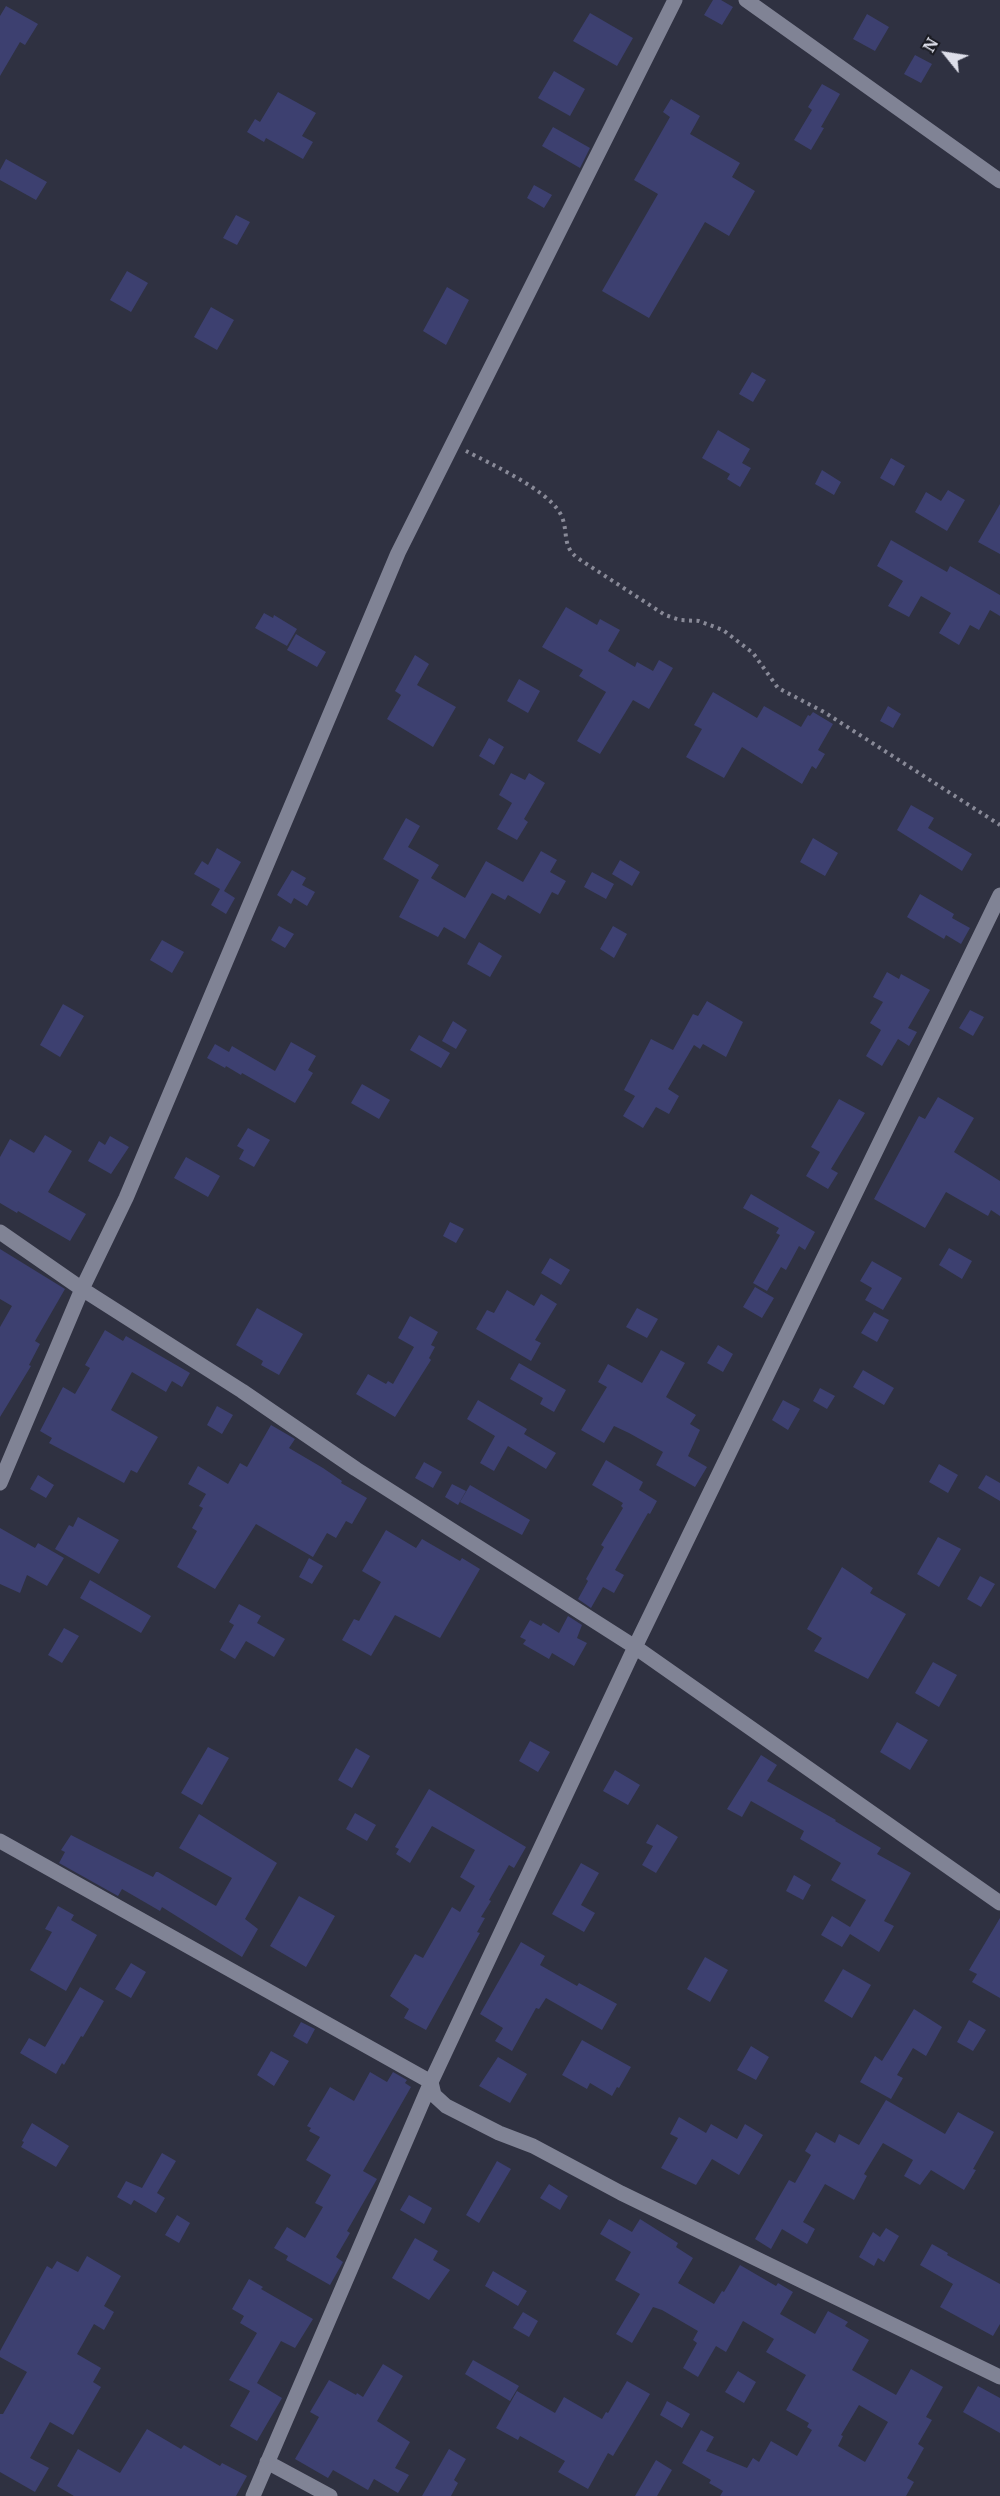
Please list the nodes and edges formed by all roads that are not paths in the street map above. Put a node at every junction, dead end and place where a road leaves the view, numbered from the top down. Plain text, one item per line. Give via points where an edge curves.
1 (675, 0) edge
2 (746, 0) edge
3 (1000, 181) edge
4 (1000, 895) edge
5 (0, 1233) edge
6 (82, 1289) junction
7 (0, 1483) edge
8 (635, 1647) junction
9 (0, 1841) edge
10 (1000, 1903) edge
11 (431, 2082) junction
12 (1000, 2377) edge
13 (267, 2462) junction
14 (253, 2496) edge
15 (330, 2496) edge

1 - 6 street via 398,553 126,1198
2 - 3 street
4 - 8 street
5 - 6 street
6 - 7 street
6 - 8 street
8 - 10 street
8 - 11 street
9 - 11 street
11 - 12 street via 434,2095 446,2106
11 - 13 street
13 - 14 street
13 - 15 street

